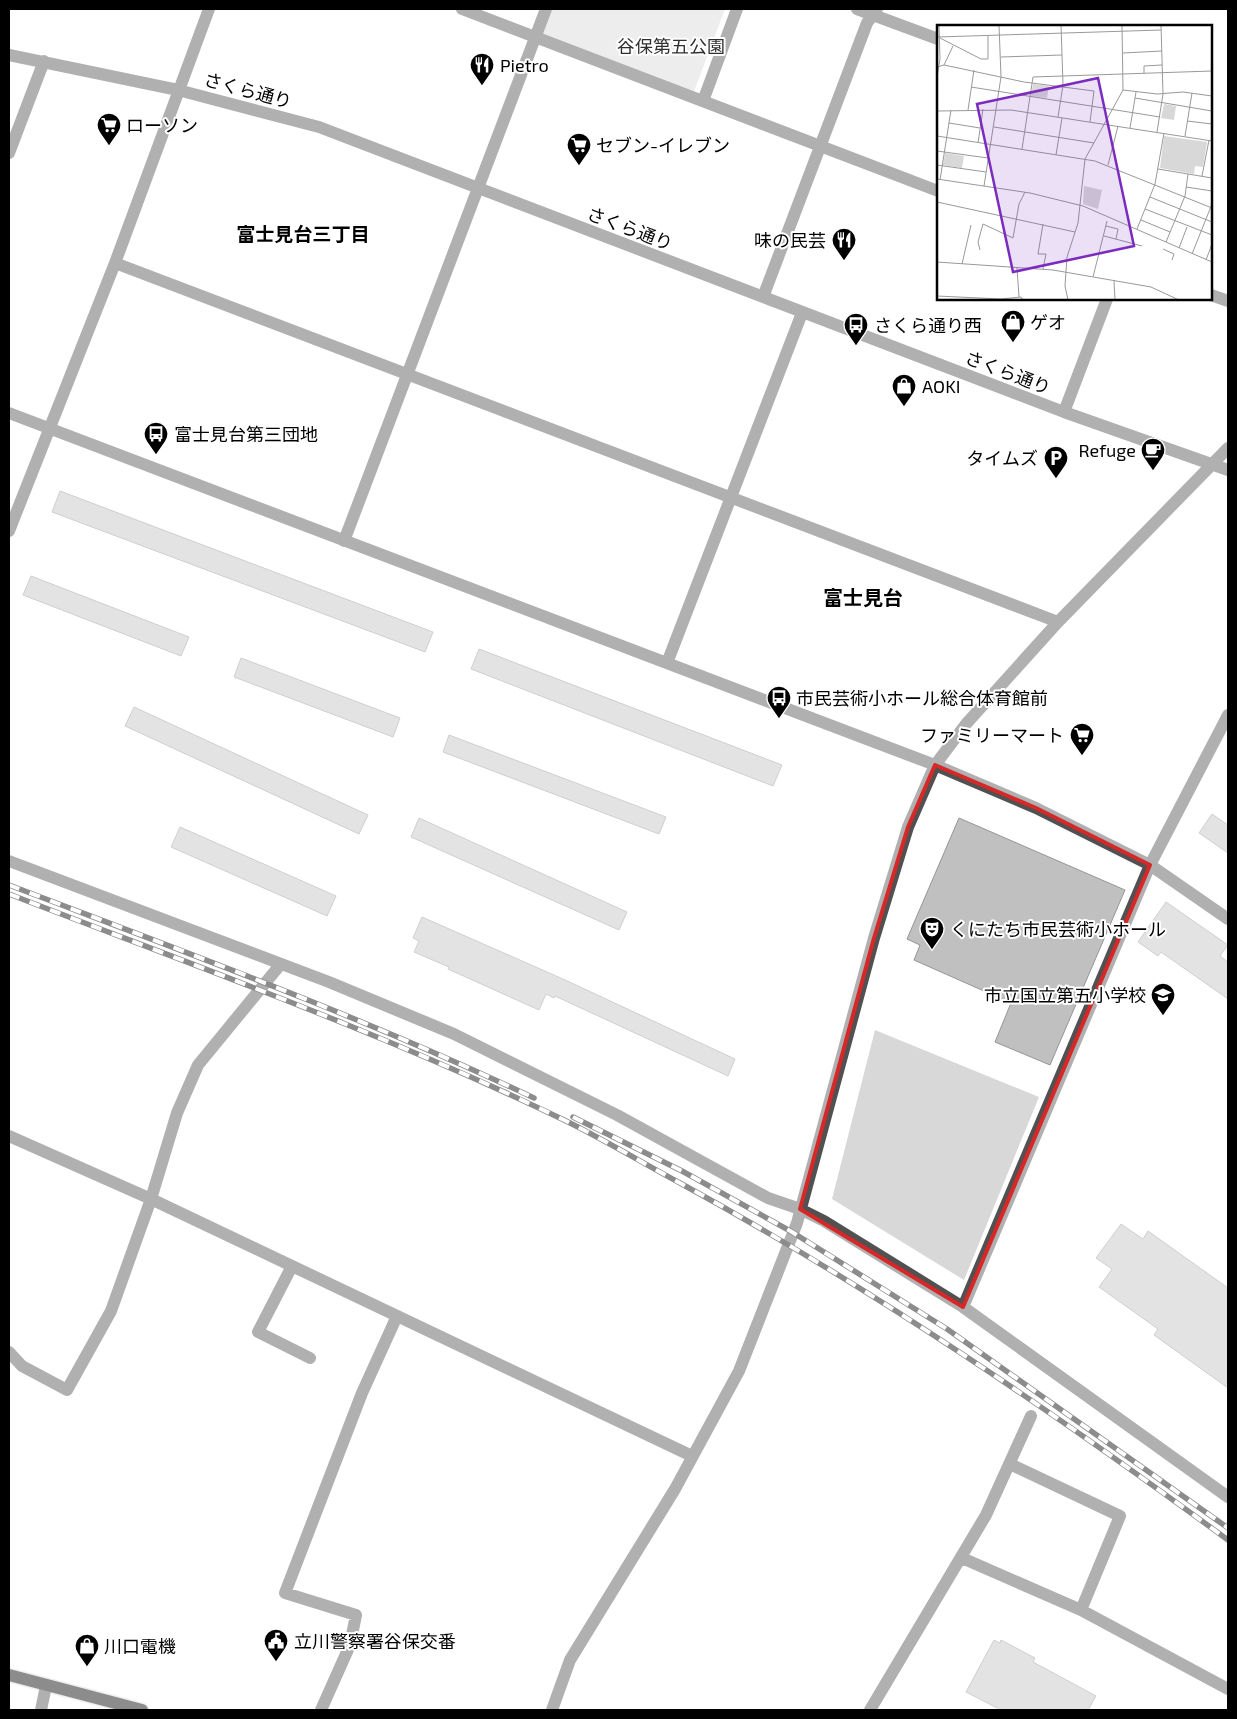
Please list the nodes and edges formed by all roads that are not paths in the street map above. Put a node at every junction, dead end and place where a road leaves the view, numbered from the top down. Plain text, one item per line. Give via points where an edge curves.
1 (209, 9) edge
2 (462, 9) edge
3 (546, 9) edge
4 (737, 9) edge
5 (857, 9) edge
6 (875, 12) edge
7 (535, 36) junction
8 (937, 39) edge
9 (9, 56) edge
10 (44, 61) junction
11 (178, 90) junction
12 (703, 101) junction
13 (821, 146) junction
14 (9, 153) edge
15 (476, 189) junction
16 (937, 191) edge
17 (115, 264) junction
18 (1212, 295) edge
19 (763, 297) junction
20 (1107, 300) edge
21 (1228, 301) edge
22 (802, 313) junction
23 (407, 374) junction
24 (1064, 412) junction
25 (9, 414) edge
26 (50, 429) junction
27 (1228, 448) edge
28 (1213, 464) junction
29 (1228, 470) edge
30 (730, 497) junction
31 (9, 531) edge
32 (344, 541) junction
33 (1058, 622) junction
34 (667, 663) junction
35 (1228, 715) edge
36 (935, 765) junction
37 (9, 861) edge
38 (1150, 866) junction
39 (1228, 920) edge
40 (280, 965) junction
41 (9, 1136) edge
42 (151, 1199) junction
43 (800, 1209) junction
44 (292, 1266) junction
45 (963, 1307) junction
46 (397, 1316) junction
47 (9, 1352) edge
48 (310, 1358) dead end
49 (1031, 1416) dead end
50 (692, 1456) junction
51 (1010, 1464) junction
52 (1228, 1498) edge
53 (962, 1558) junction
54 (1081, 1610) junction
55 (9, 1675) edge
56 (46, 1686) junction
57 (1228, 1689) edge
58 (41, 1710) edge
59 (142, 1710) edge
60 (321, 1710) edge
61 (552, 1710) edge
62 (870, 1710) edge

1 - 11 street
2 - 7 street
3 - 7 street
4 - 12 street
5 - 6 street
6 - 8 street
6 - 13 street via 867,23
7 - 12 street
7 - 15 street
9 - 10 street, さくら通り
10 - 11 street, さくら通り
10 - 14 street
11 - 15 street, さくら通り via 319,127
11 - 17 street
12 - 13 street
13 - 16 street
13 - 19 street
15 - 19 street, さくら通り
15 - 23 street
17 - 23 street
17 - 26 street
18 - 21 street
19 - 22 street, さくら通り
20 - 24 street
22 - 24 street, さくら通り
22 - 30 street
23 - 30 street
23 - 32 street
24 - 28 street, さくら通り
25 - 26 street
26 - 31 street
26 - 32 street
27 - 28 street
28 - 29 street, さくら通り
28 - 33 street
30 - 33 street
30 - 34 street
32 - 34 street
33 - 36 street via 984,703
34 - 36 street
35 - 38 street
36 - 38 street via 1036,808
36 - 43 street via 908,827 874,938
37 - 40 street
38 - 39 street
38 - 45 street
40 - 42 street via 198,1065 177,1113
40 - 43 street via 330,982 454,1034 618,1115 768,1198
41 - 42 street
42 - 44 street
42 - 47 street via 111,1311 68,1390 22,1366
43 - 45 street
43 - 50 street via 739,1371
44 - 46 street
44 - 48 street via 258,1332
45 - 52 street
46 - 50 street
46 - 60 street via 362,1393 285,1593 356,1615 350,1645
49 - 51 street
50 - 61 street via 570,1660
51 - 53 street
51 - 54 street via 1120,1516
53 - 54 street
53 - 62 street
54 - 57 street
55 - 56 main road
56 - 58 street
56 - 59 main road

